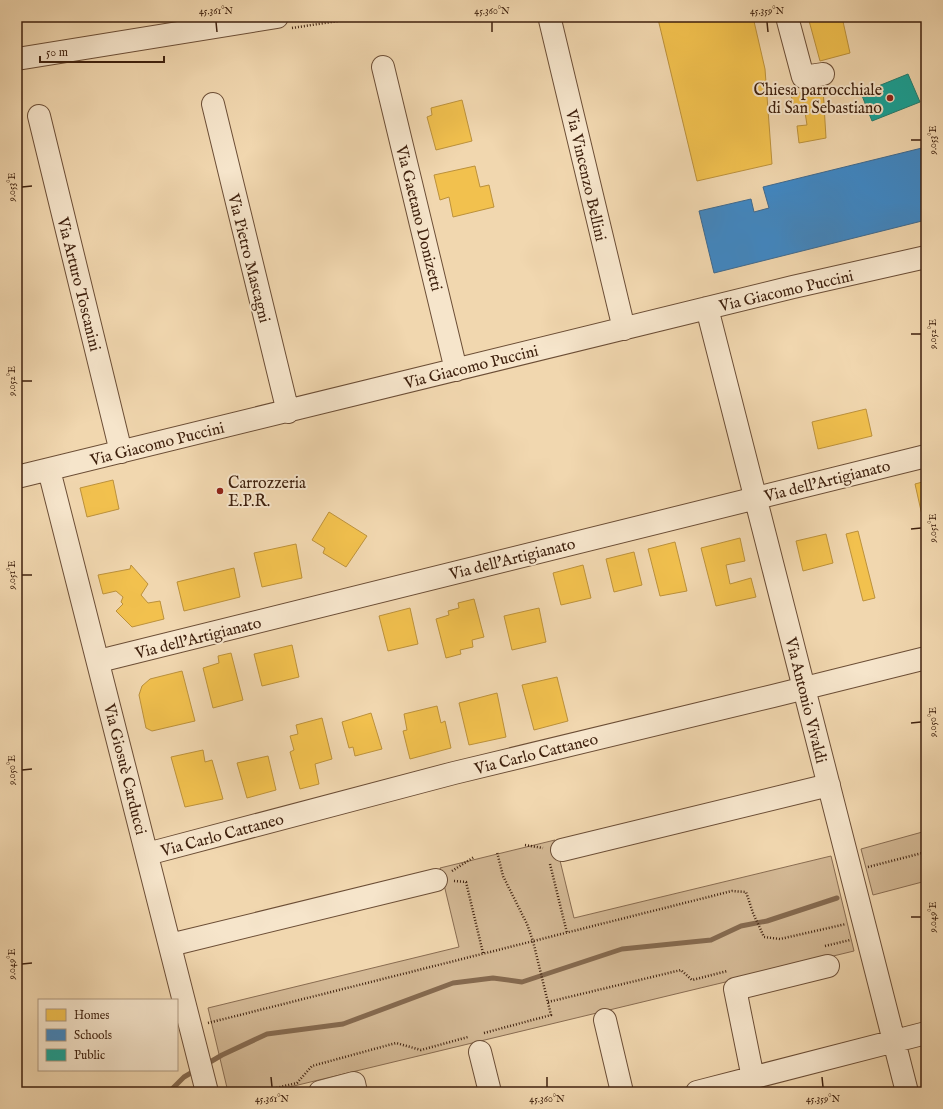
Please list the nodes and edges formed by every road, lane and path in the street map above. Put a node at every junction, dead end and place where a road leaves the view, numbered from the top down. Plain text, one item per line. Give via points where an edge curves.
1 (277, 17) edge
2 (787, 17) edge
3 (550, 20) dead end
4 (17, 59) edge
5 (383, 67) dead end
6 (822, 74) dead end
7 (213, 104) dead end
8 (39, 116) dead end
9 (926, 257) edge
10 (708, 308) junction
11 (624, 329) junction
12 (456, 370) junction
13 (288, 412) junction
14 (121, 452) junction
15 (926, 456) edge
16 (49, 470) junction
17 (17, 477) edge
18 (756, 497) junction
19 (17, 646) edge
20 (926, 658) edge
21 (99, 661) junction
22 (20, 665) dead end
23 (804, 688) junction
24 (829, 785) junction
25 (562, 850) joint
26 (497, 852) dead end
27 (926, 852) edge
28 (147, 854) junction
29 (474, 857) dead end
30 (850, 871) junction
31 (436, 880) junction
32 (865, 928) junction
33 (567, 932) junction
34 (533, 941) junction
35 (170, 945) junction
36 (483, 953) junction
37 (825, 956) joint
38 (730, 970) dead end
39 (548, 1002) junction
40 (605, 1020) dead end
41 (192, 1027) junction
42 (926, 1033) edge
43 (479, 1040) junction
44 (894, 1042) junction
45 (753, 1078) junction
46 (206, 1088) edge
47 (259, 1092) edge
48 (320, 1092) edge
49 (356, 1092) edge
50 (490, 1092) edge
51 (622, 1092) edge
52 (697, 1092) edge
53 (906, 1092) edge

1 - 4 street
2 - 6 street via 803,77
3 - 11 street, Via Vincenzo Bellini
5 - 12 street, Via Gaetano Donizetti
7 - 13 street, Via Pietro Mascagni
8 - 14 street, Via Arturo Toscanini
9 - 10 street, Via Giacomo Puccini
10 - 11 street, Via Giacomo Puccini
10 - 18 street, Via Antonio Vivaldi
11 - 12 street, Via Giacomo Puccini
12 - 13 street, Via Giacomo Puccini
13 - 14 street, Via Giacomo Puccini
14 - 16 street, Via Giacomo Puccini
15 - 18 street, Via dell'Artigianato
16 - 17 street, Via Giacomo Puccini
16 - 21 street, Via Giosuè Carducci
18 - 21 street, Via dell'Artigianato
18 - 23 street, Via Antonio Vivaldi
19 - 22 path
20 - 23 street, Via Carlo Cattaneo
21 - 28 street, Via Giosuè Carducci
23 - 24 street, Via Antonio Vivaldi
23 - 28 street, Via Carlo Cattaneo via 454,773
24 - 25 street
24 - 30 street, Via Antonio Vivaldi
25 - 33 path via 550,863
26 - 34 path via 502,876
27 - 30 path
28 - 35 street, Via Giosuè Carducci
29 - 31 path
30 - 32 street, Via Antonio Vivaldi
31 - 35 street
31 - 36 path via 466,882
32 - 33 path via 780,939 764,937 746,892 732,891
32 - 37 path
32 - 44 street, Via Antonio Vivaldi
33 - 34 path
34 - 36 path
34 - 39 path
35 - 41 street, Via Giosuè Carducci
36 - 41 path
37 - 45 street via 735,989
38 - 39 path via 692,980 681,970
39 - 43 path via 551,1015
40 - 51 street
41 - 46 street, Via Giosuè Carducci
42 - 44 street
43 - 47 path via 421,1050 396,1042 312,1066 297,1083
43 - 50 street
44 - 45 street
44 - 53 street, Via Antonio Vivaldi
45 - 52 street
48 - 49 street via 354,1083

